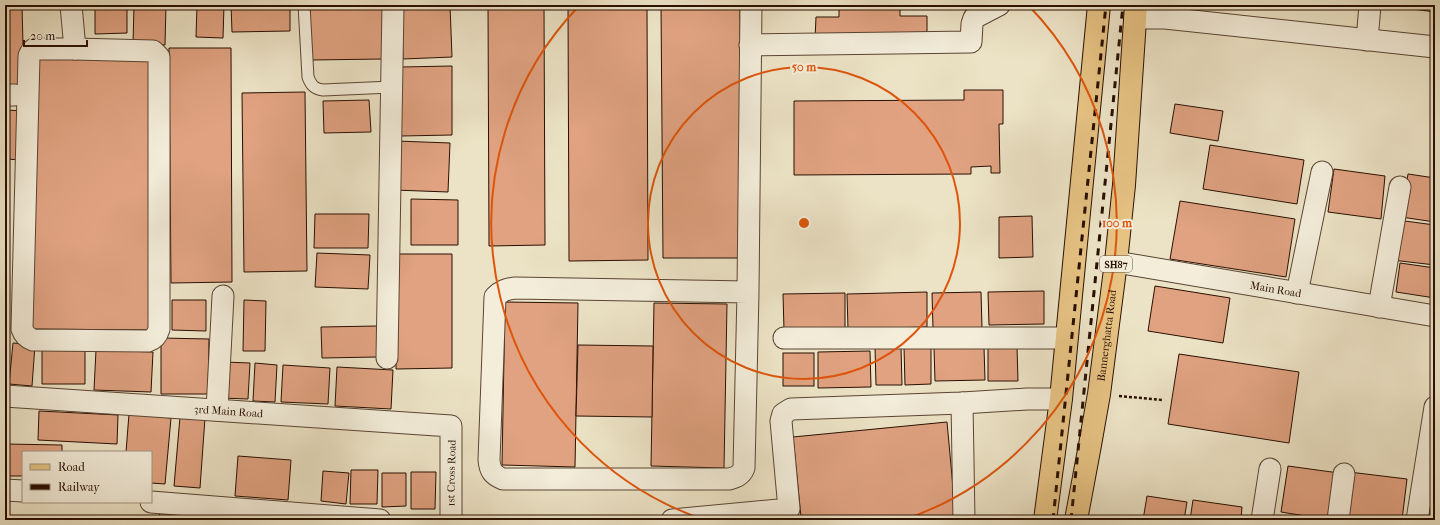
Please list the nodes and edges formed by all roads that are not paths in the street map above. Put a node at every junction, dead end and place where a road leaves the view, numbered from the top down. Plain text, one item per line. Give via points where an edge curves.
1 (71, 5) edge
2 (304, 5) edge
3 (393, 5) edge
4 (751, 5) edge
5 (999, 5) edge
6 (1099, 5) edge
7 (1370, 5) edge
8 (1136, 11) edge
9 (1367, 40) junction
10 (750, 45) junction
11 (1435, 47) edge
12 (75, 49) junction
13 (392, 87) junction
14 (1322, 172) dead end
15 (1400, 187) dead end
16 (1116, 262) junction
17 (748, 292) junction
18 (1297, 293) junction
19 (223, 296) dead end
20 (1379, 307) junction
21 (1435, 316) edge
22 (784, 338) dead end
23 (1067, 338) junction
24 (387, 358) dead end
25 (5, 396) edge
26 (1061, 399) junction
27 (962, 403) junction
28 (1435, 407) edge
29 (217, 410) junction
30 (451, 426) joint
31 (1270, 469) dead end
32 (1344, 474) dead end
33 (5, 490) edge
34 (22, 491) edge
35 (152, 502) edge
36 (380, 520) edge
37 (450, 520) edge
38 (672, 520) edge
39 (964, 520) edge
40 (1045, 520) edge
41 (1076, 520) edge
42 (1262, 520) edge
43 (1338, 520) edge
44 (1417, 520) edge

1 - 12 street
2 - 13 lane via 308,77 312,86 323,90
3 - 13 street
4 - 10 street
5 - 10 street via 974,18 971,42
6 - 23 main road
7 - 9 street
8 - 9 street via 1165,18
8 - 16 main road, Bannerghatta Road / SH87
9 - 11 street
10 - 17 street
12 - 12 street via 153,51 159,57 159,329 156,336 148,342 33,340 28,338 22,329 29,56 34,49
13 - 24 street
14 - 18 street
15 - 20 street
16 - 18 street, Main Road
16 - 41 main road, Bannerghatta Road / SH87 via 1098,394
17 - 17 street via 515,288 500,292 495,297 490,470 503,479 736,478 744,468
18 - 20 street, Main Road
19 - 29 street
20 - 21 street, Main Road
22 - 23 street
23 - 26 main road
25 - 29 street, 3rd Main Road
26 - 27 street
26 - 40 main road
27 - 38 street via 791,409 783,414 781,422 789,509
27 - 39 street
28 - 44 street
29 - 30 street, 3rd Main Road
30 - 37 street, 1st Cross Road
31 - 42 street
32 - 43 street
33 - 34 street
35 - 36 street

